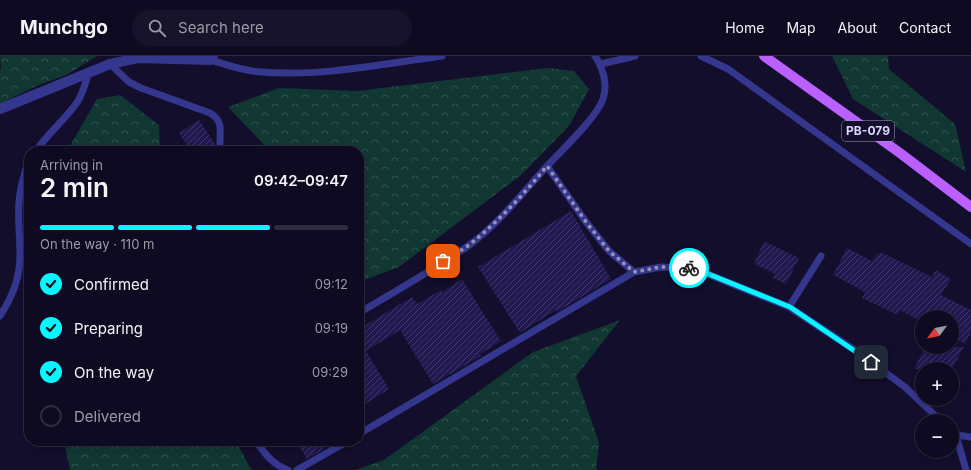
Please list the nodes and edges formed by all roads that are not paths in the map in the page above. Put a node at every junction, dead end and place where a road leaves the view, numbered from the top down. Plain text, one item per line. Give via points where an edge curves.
1 (442, 56) edge
2 (595, 56) edge
3 (635, 56) edge
4 (701, 56) edge
5 (764, 56) edge
6 (212, 58) edge
7 (110, 64) junction
8 (600, 64) junction
9 (89, 72) junction
10 (0, 109) edge
11 (220, 143) dead end
12 (39, 146) edge
13 (547, 166) junction
14 (24, 176) edge
15 (971, 207) edge
16 (971, 244) edge
17 (821, 256) dead end
18 (634, 272) junction
19 (790, 307) junction
20 (364, 310) edge
21 (0, 316) edge
22 (934, 414) edge
23 (364, 431) edge
24 (959, 434) edge
25 (971, 437) edge
26 (260, 446) edge
27 (339, 446) edge
28 (959, 448) edge
29 (288, 470) edge
30 (297, 470) edge
31 (966, 470) edge

1 - 6 lane via 327,72 286,73 244,69
2 - 8 lane
3 - 8 lane
4 - 16 lane via 728,70
5 - 15 main road, PB-079
6 - 7 street via 138,58
7 - 9 street
7 - 11 lane via 141,88 217,117 220,124
8 - 13 lane via 604,75 603,99 594,115
9 - 10 street
9 - 12 lane via 79,100
13 - 18 lane via 609,251
13 - 20 lane via 498,219 468,245
14 - 21 lane via 19,189 18,278 11,298
17 - 19 lane
18 - 19 lane via 661,267 695,269
18 - 23 lane
19 - 22 lane via 905,387
24 - 25 lane
26 - 29 lane via 268,458
27 - 30 lane
28 - 31 lane

